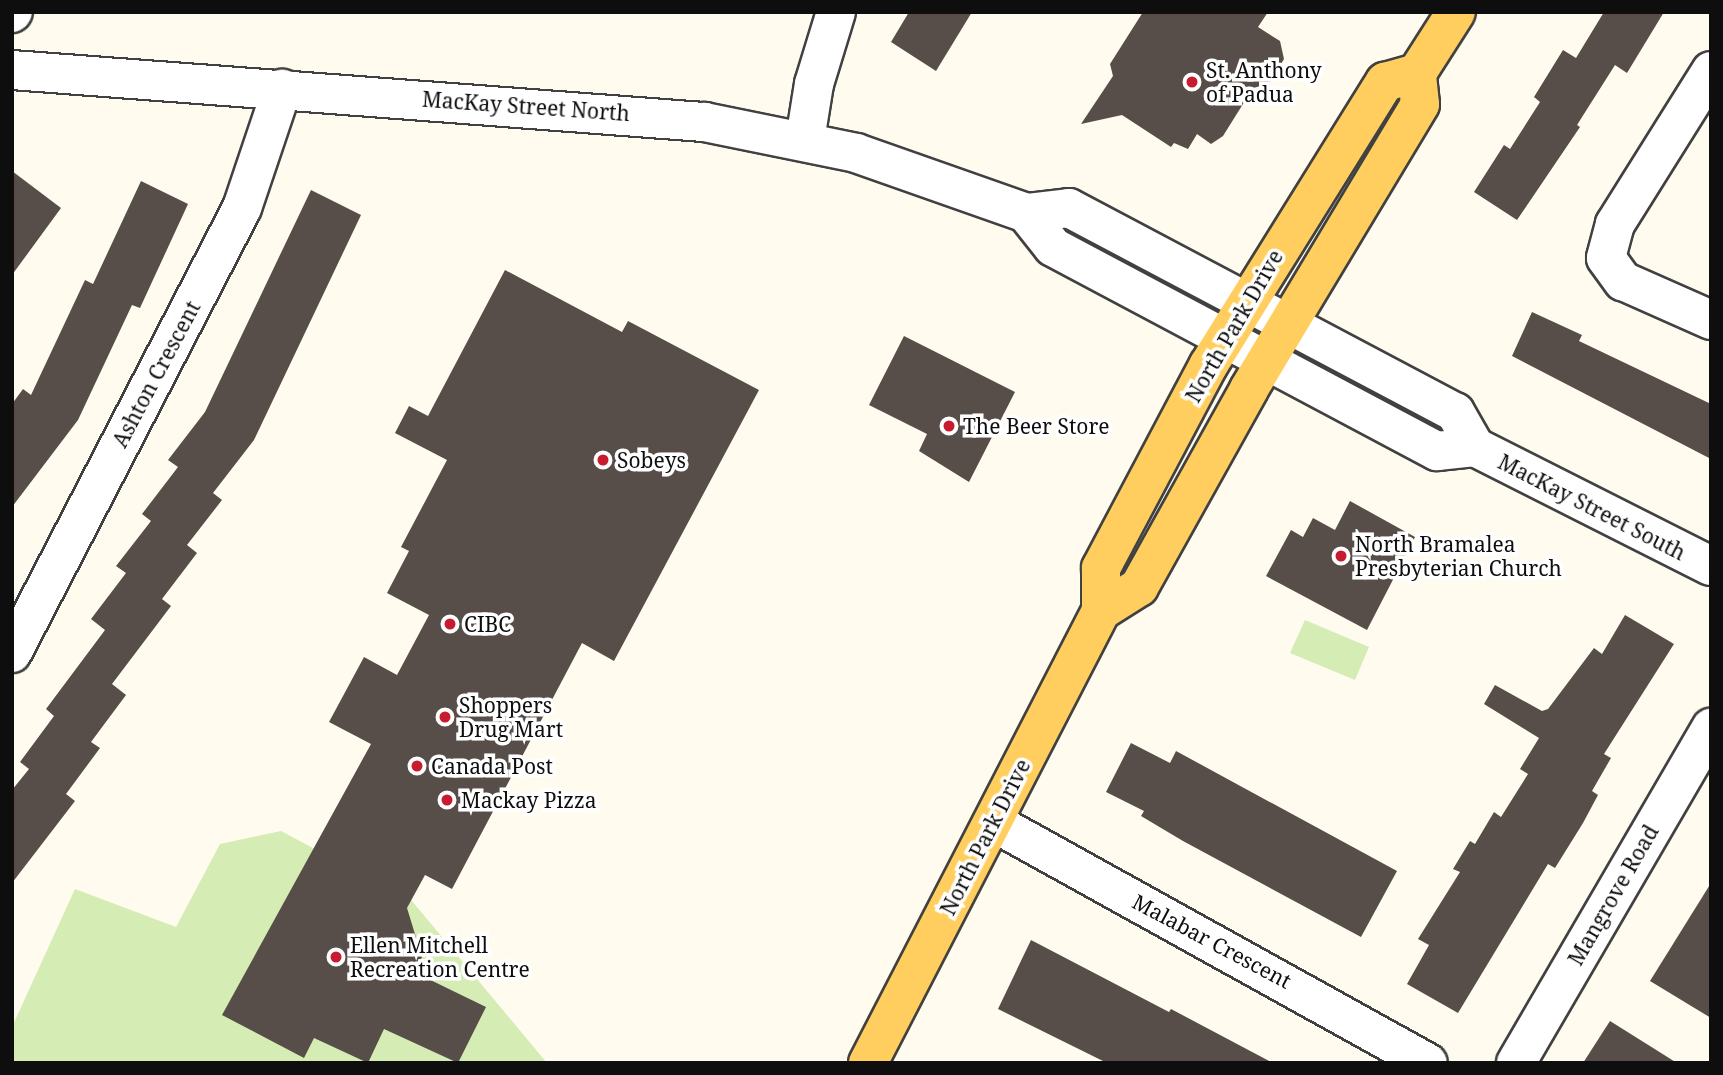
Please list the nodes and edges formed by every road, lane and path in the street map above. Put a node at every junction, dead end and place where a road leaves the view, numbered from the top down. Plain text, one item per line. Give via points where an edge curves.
1 (836, 12) edge
2 (1456, 12) edge
3 (12, 70) edge
4 (1711, 71) edge
5 (1417, 73) junction
6 (282, 89) junction
7 (805, 140) junction
8 (1026, 213) junction
9 (1245, 302) junction
10 (1711, 320) edge
11 (1287, 325) junction
12 (1224, 338) junction
13 (1266, 360) junction
14 (1475, 447) junction
15 (1711, 566) edge
16 (1101, 611) junction
17 (12, 653) edge
18 (1711, 728) edge
19 (993, 822) junction
20 (868, 1063) edge
21 (1428, 1063) edge
22 (1516, 1063) edge

1 - 7 street via 814,84
2 - 5 main road
3 - 6 street, MacKay Street North
4 - 10 street via 1615,225 1606,258 1623,281
5 - 9 main road, North Park Drive via 1385,82
5 - 11 main road via 1420,104
6 - 7 street, MacKay Street North via 622,113
6 - 17 street, Ashton Crescent via 242,208
7 - 8 street, MacKay Street North via 907,168
8 - 9 street, MacKay Street North via 1069,208
8 - 12 street via 1053,247
9 - 11 street, MacKay Street South
9 - 12 main road, North Park Drive
11 - 13 main road
11 - 14 street, MacKay Street South via 1455,412
12 - 13 street, MacKay Street South
12 - 16 main road, North Park Drive via 1101,568
13 - 14 street, MacKay Street South via 1437,450
13 - 16 main road via 1139,587
14 - 15 street, MacKay Street South
16 - 19 main road, North Park Drive
18 - 22 street, Mangrove Road
19 - 20 main road, North Park Drive
19 - 21 street, Malabar Crescent

